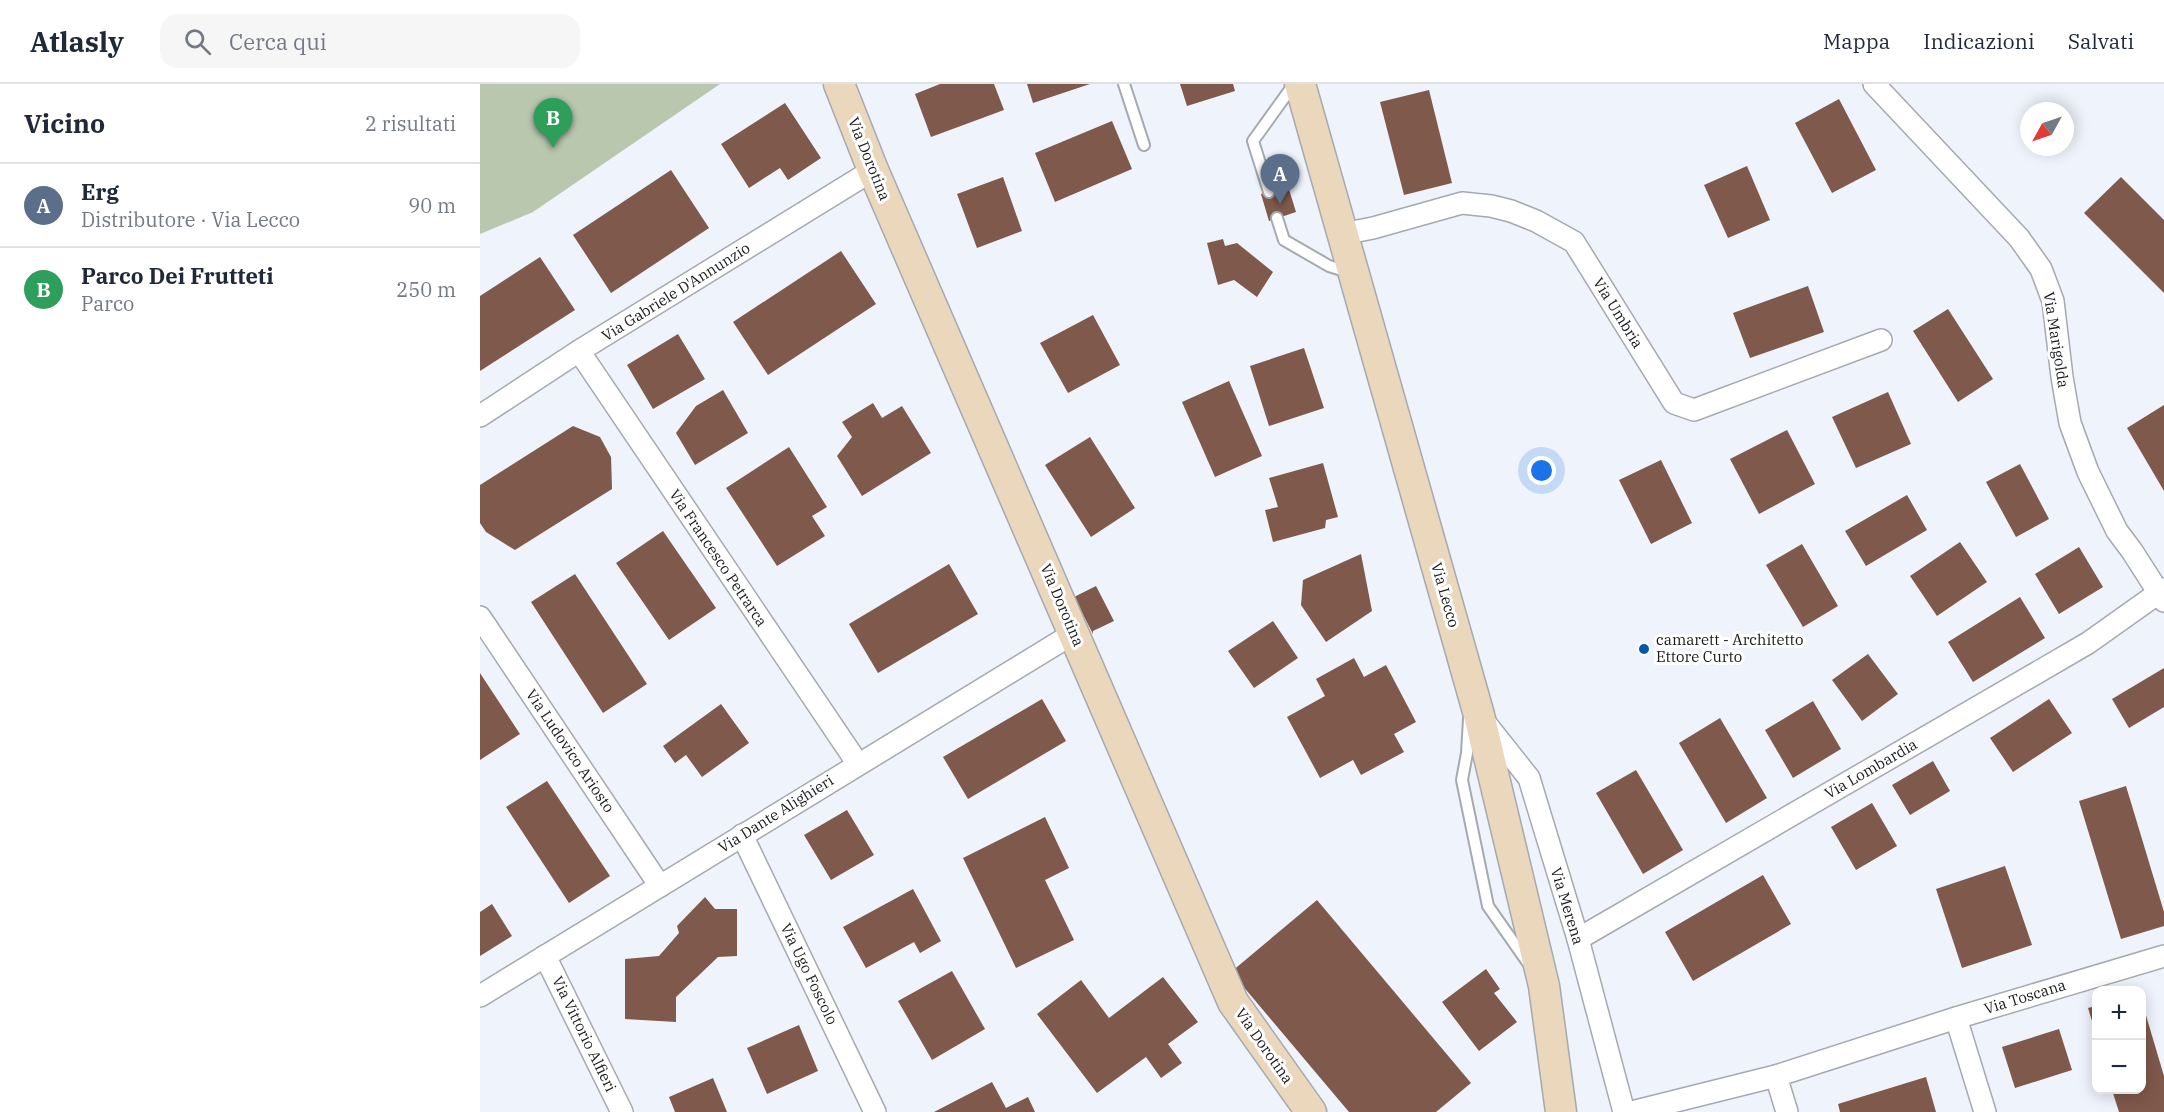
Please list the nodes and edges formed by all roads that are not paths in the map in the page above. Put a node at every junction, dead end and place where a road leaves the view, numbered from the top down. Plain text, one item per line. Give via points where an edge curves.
1 (839, 84) edge
2 (1124, 84) edge
3 (1294, 84) edge
4 (1300, 84) edge
5 (1874, 84) edge
6 (1144, 145) dead end
7 (873, 170) junction
8 (1269, 192) dead end
9 (1277, 218) dead end
10 (1342, 234) junction
11 (1353, 274) junction
12 (1881, 340) dead end
13 (579, 351) junction
14 (480, 416) edge
15 (2162, 594) edge
16 (480, 617) edge
17 (1074, 633) junction
18 (1470, 682) junction
19 (1479, 715) junction
20 (858, 764) junction
21 (742, 835) junction
22 (660, 886) junction
23 (1578, 939) junction
24 (545, 956) junction
25 (2164, 956) edge
26 (1544, 986) junction
27 (480, 996) edge
28 (1956, 1018) junction
29 (1776, 1076) junction
30 (622, 1112) edge
31 (875, 1112) edge
32 (1311, 1112) edge
33 (1561, 1112) edge
34 (1624, 1112) edge
35 (1632, 1112) edge
36 (1787, 1112) edge
37 (1985, 1112) edge

1 - 7 main road, Via Dorotina
2 - 6 lane
3 - 8 lane via 1253,141
4 - 10 main road, Via Lecco
5 - 15 street, Via Marigolda via 2019,238 2041,269 2053,301 2070,423 2088,472 2117,531
7 - 13 street, Via Gabriele D'Annunzio
7 - 17 main road, Via Dorotina
9 - 11 lane via 1284,240 1329,266
10 - 11 main road, Via Lecco
10 - 12 street, Via Umbria via 1462,204 1491,206 1536,221 1574,242 1674,403 1694,410
11 - 18 main road, Via Lecco
13 - 14 street, Via Gabriele D'Annunzio
13 - 20 street, Via Francesco Petrarca
15 - 23 street, Via Lombardia via 2088,643
16 - 22 street, Via Ludovico Ariosto
17 - 20 street, Via Dante Alighieri
17 - 32 main road, Via Dorotina via 1233,1002
18 - 19 main road, Via Lecco
18 - 26 lane via 1462,780 1488,906
19 - 23 street, Via Merena via 1529,778
19 - 26 main road, Via Lecco
20 - 21 street, Via Dante Alighieri
21 - 22 street, Via Dante Alighieri
21 - 31 street, Via Ugo Foscolo
22 - 24 street, Via Dante Alighieri
23 - 34 street, Via Merena
24 - 27 street, Via Dante Alighieri
24 - 30 street, Via Vittorio Alfieri
25 - 28 street, Via Toscana
26 - 33 main road, Via Lecco
28 - 29 street, Via Toscana
28 - 37 street
29 - 35 street, Via Toscana
29 - 36 street

